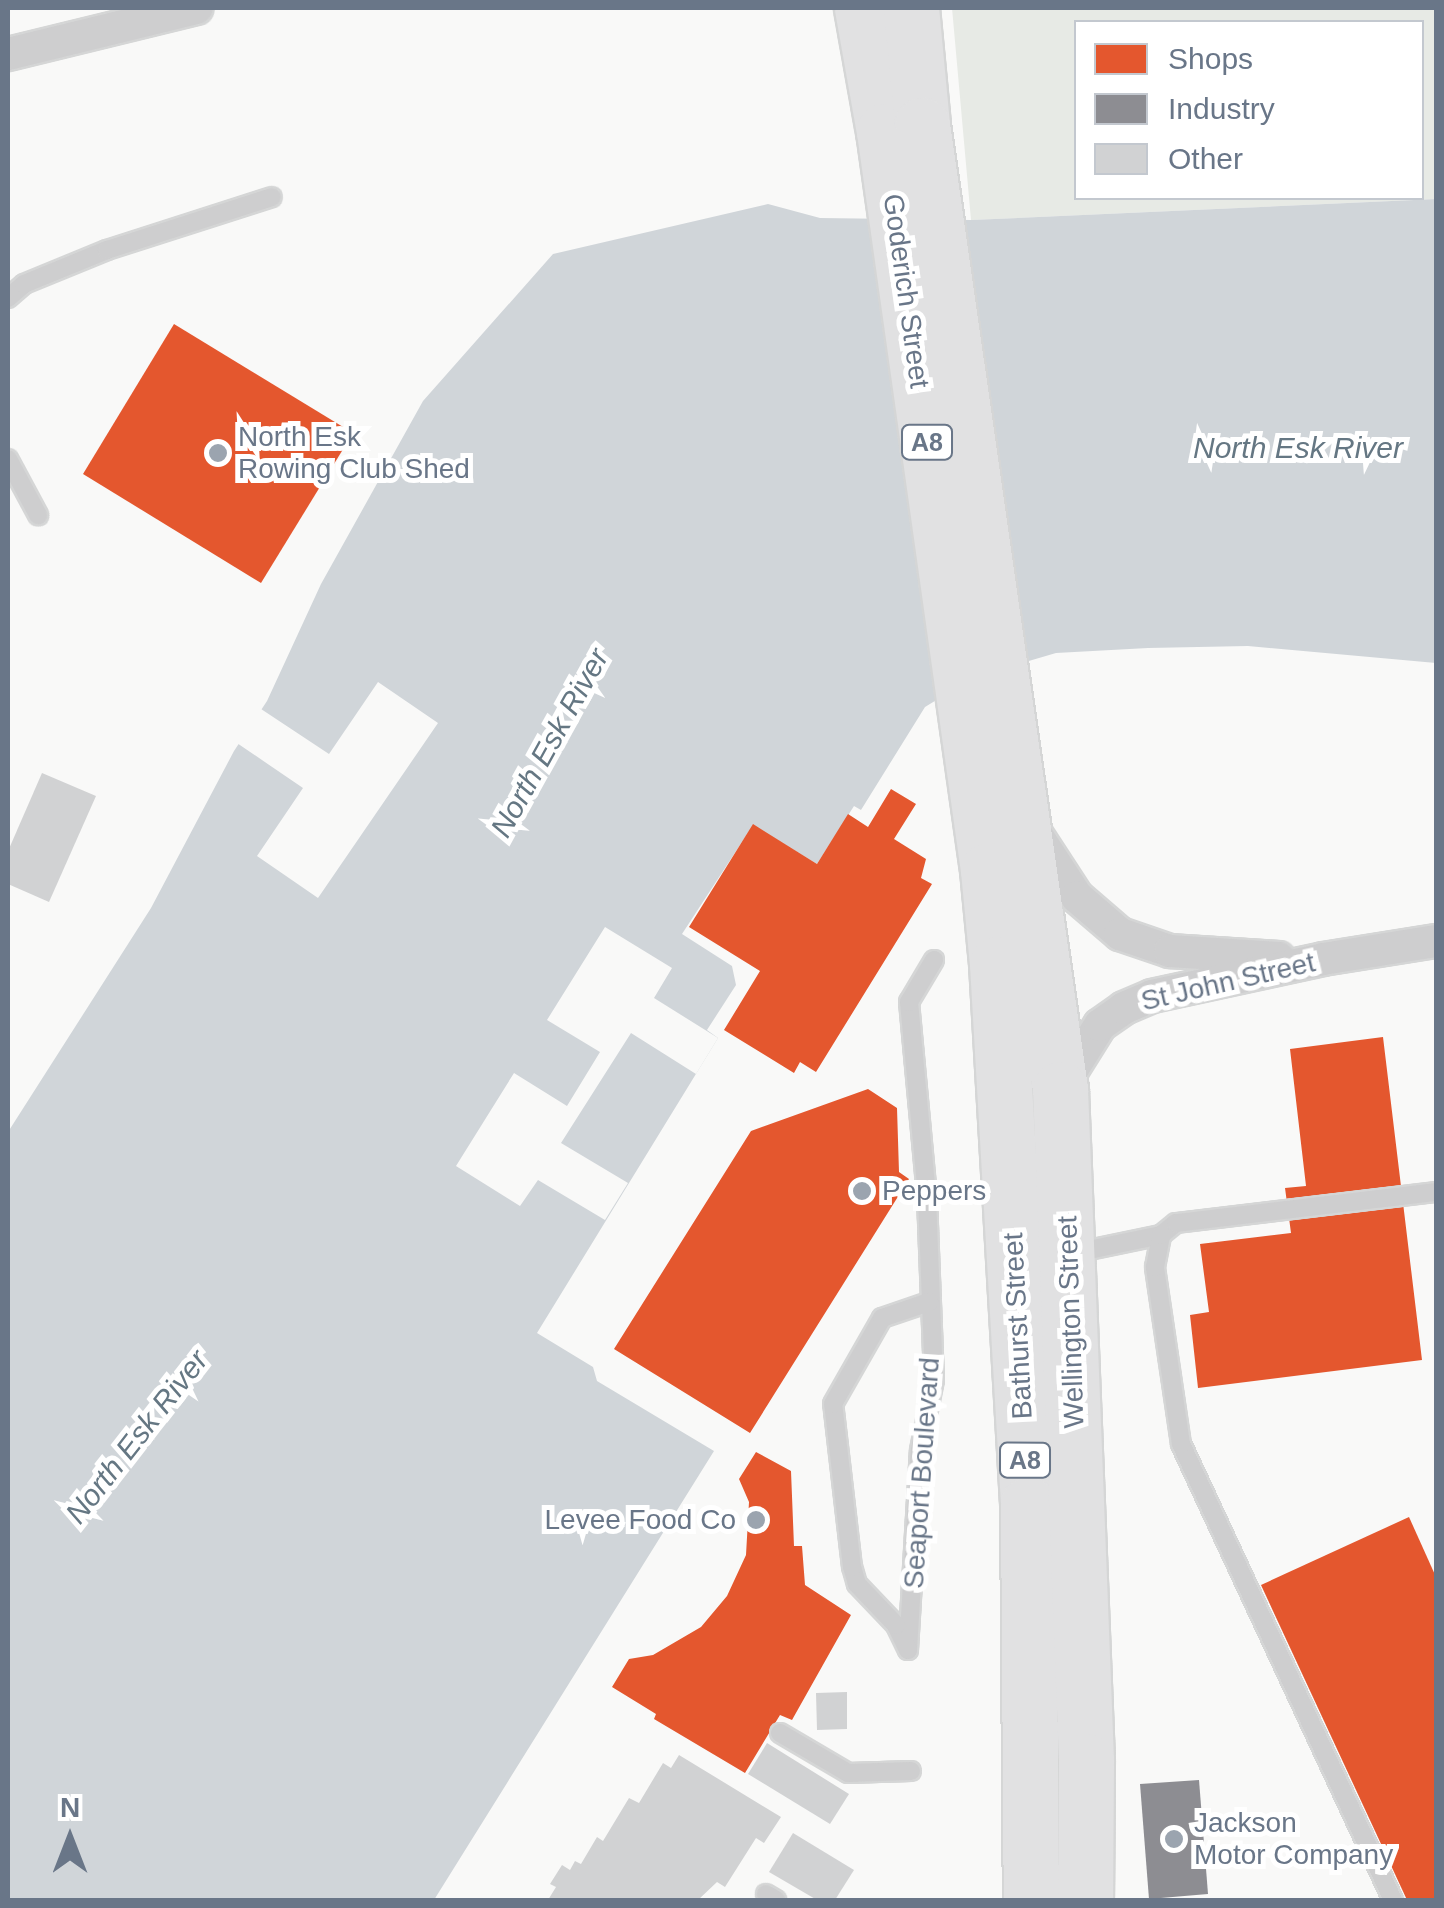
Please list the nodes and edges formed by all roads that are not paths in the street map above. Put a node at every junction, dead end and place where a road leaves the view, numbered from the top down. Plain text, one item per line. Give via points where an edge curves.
1 (196, 8) edge
2 (911, 8) edge
3 (860, 21) edge
4 (8, 54) edge
5 (903, 128) junction
6 (272, 197) dead end
7 (8, 298) edge
8 (8, 459) edge
9 (38, 515) dead end
10 (991, 750) junction
11 (1022, 813) junction
12 (1436, 941) edge
13 (1323, 959) junction
14 (934, 960) dead end
15 (1060, 1089) junction
16 (1436, 1192) edge
17 (1160, 1235) junction
18 (1068, 1254) junction
19 (929, 1302) junction
20 (780, 1732) dead end
21 (910, 1771) dead end
22 (1031, 1900) edge
23 (1085, 1900) edge
24 (1393, 1900) edge

1 - 4 street
2 - 5 highway, Goderich Street / A8
3 - 5 highway, Goderich Street / A8
5 - 10 highway, Goderich Street / A8
6 - 7 lane via 106,250 24,284
8 - 9 lane
10 - 11 highway, Wellington Street / A8
10 - 22 highway, Bathurst Street / A8 via 1028,1504
11 - 13 street via 1077,897 1120,934 1170,951
11 - 15 highway, Wellington Street / A8
12 - 13 street, St John Street
13 - 15 street, St John Street via 1124,1008 1100,1025
14 - 19 lane, Seaport Boulevard via 909,1002 927,1196
15 - 18 highway, Wellington Street / A8
16 - 17 lane via 1176,1223
17 - 18 lane
17 - 24 lane via 1155,1267 1181,1444
18 - 23 highway, Wellington Street / A8
19 - 19 lane, Seaport Boulevard via 934,1380 920,1450 908,1650 852,1568 833,1404 882,1318
20 - 21 lane via 848,1773

